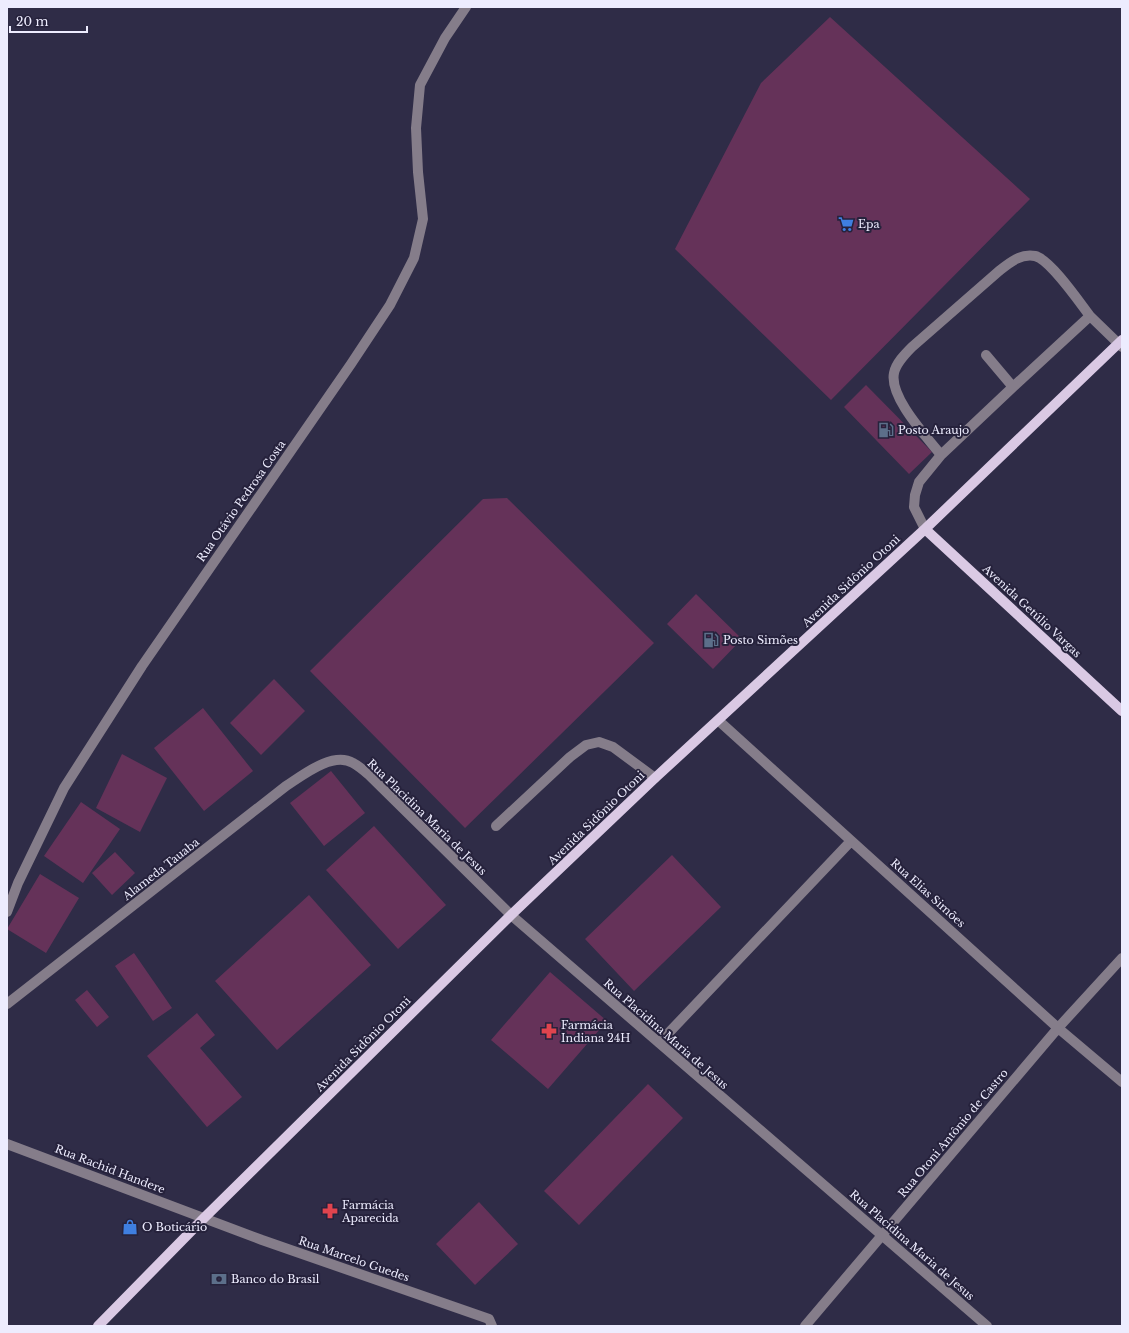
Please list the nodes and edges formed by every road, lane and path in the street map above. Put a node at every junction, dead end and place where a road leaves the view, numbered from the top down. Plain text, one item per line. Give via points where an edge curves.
1 (466, 7) edge
2 (1090, 316) junction
3 (1121, 343) edge
4 (986, 355) dead end
5 (1012, 387) junction
6 (941, 455) junction
7 (925, 529) junction
8 (1122, 711) edge
9 (719, 721) junction
10 (334, 759) joint
11 (655, 778) junction
12 (496, 826) dead end
13 (852, 841) junction
14 (7, 912) edge
15 (511, 916) junction
16 (1122, 958) edge
17 (7, 1004) edge
18 (1058, 1028) junction
19 (659, 1043) junction
20 (1122, 1082) edge
21 (7, 1144) edge
22 (204, 1218) junction
23 (882, 1236) junction
24 (490, 1322) edge
25 (98, 1326) edge
26 (500, 1326) edge
27 (805, 1326) edge
28 (987, 1326) edge

1 - 14 street, Rua Otávio Pedrosa Costa via 445,38 420,85 416,128 423,219 414,258 390,305 142,666 64,788 18,883
2 - 3 street
2 - 5 street
2 - 6 street via 1046,262 1035,256 1025,256 1014,260 999,271 912,347 894,371 893,380 898,396 912,418
3 - 7 main road, Avenida Sidônio Otoni
4 - 5 street
5 - 6 street
6 - 7 street via 919,482 915,495 914,507
7 - 8 main road, Avenida Getúlio Vargas
7 - 9 main road, Avenida Sidônio Otoni
9 - 11 main road, Avenida Sidônio Otoni
9 - 13 street, Rua Elias Simões
10 - 15 street, Rua Placidina Maria de Jesus via 352,762 368,774
10 - 17 street, Alameda Tauaba via 310,769 286,786
11 - 12 street via 613,747 600,742 586,745
11 - 15 main road, Avenida Sidônio Otoni
13 - 18 street, Rua Elias Simões
13 - 19 street
15 - 19 street, Rua Placidina Maria de Jesus
15 - 22 main road, Avenida Sidônio Otoni
16 - 18 street, Rua Otoni Antônio de Castro
18 - 20 street, Rua Elias Simões
18 - 23 street, Rua Otoni Antônio de Castro
19 - 23 street, Rua Placidina Maria de Jesus
21 - 22 street, Rua Rachid Handere
22 - 24 street, Rua Marcelo Guedes
22 - 25 main road, Avenida Sidônio Otoni
23 - 27 street, Rua Otoni Antônio de Castro
23 - 28 street, Rua Placidina Maria de Jesus
24 - 26 street, Rua Marcelo Guedes

